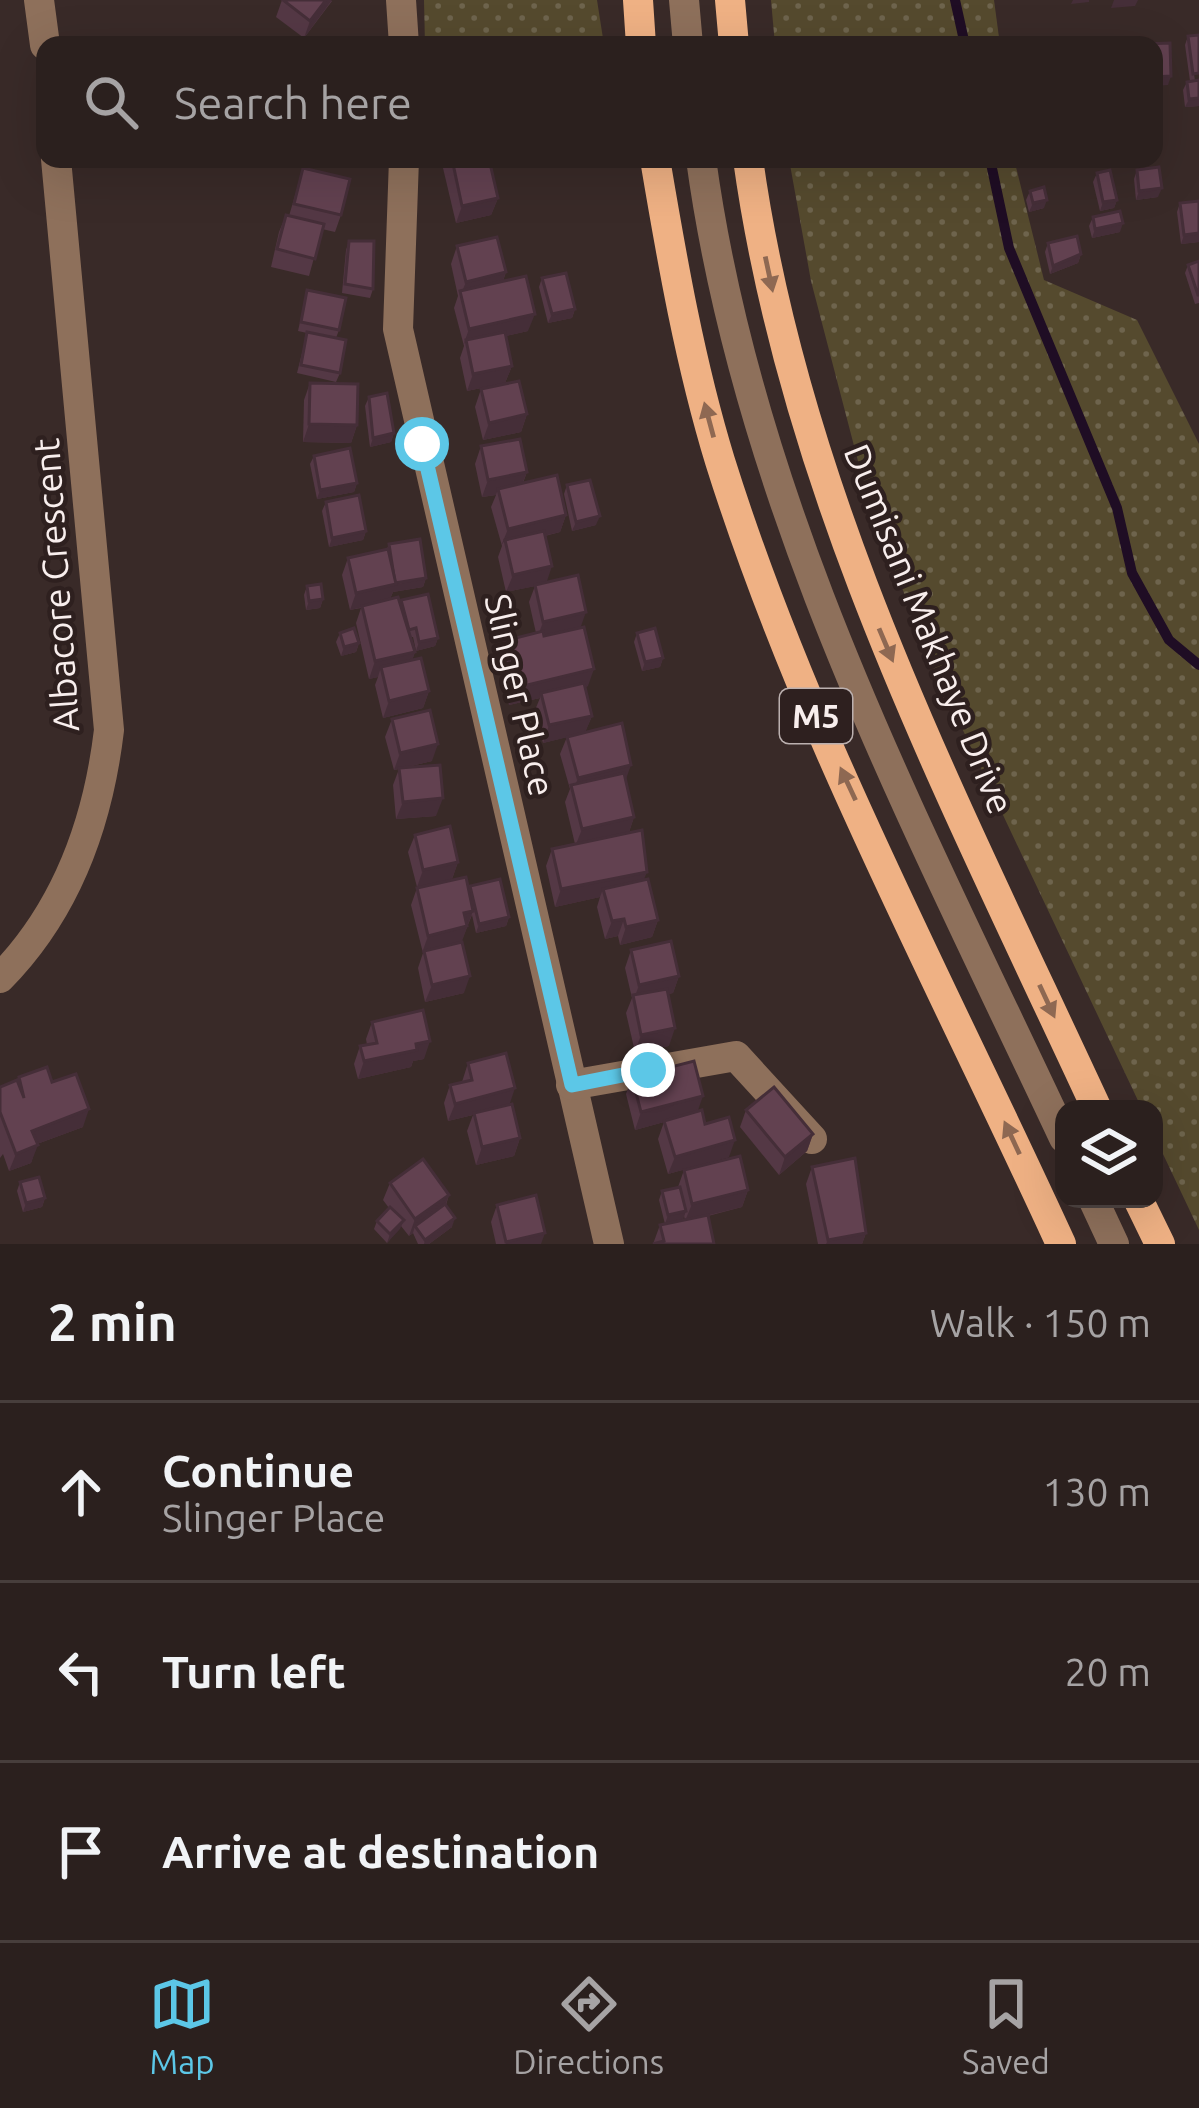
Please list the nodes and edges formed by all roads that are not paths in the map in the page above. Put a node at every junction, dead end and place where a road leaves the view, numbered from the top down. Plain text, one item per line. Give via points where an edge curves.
1 (39, 0) edge
2 (401, 0) edge
3 (638, 0) edge
4 (684, 0) edge
5 (730, 0) edge
6 (44, 36) edge
7 (403, 36) edge
8 (640, 36) edge
9 (687, 36) edge
10 (733, 36) edge
11 (57, 168) edge
12 (404, 168) edge
13 (657, 168) edge
14 (702, 168) edge
15 (750, 168) edge
16 (0, 978) edge
17 (572, 1085) junction
18 (1093, 1100) edge
19 (1055, 1119) edge
20 (812, 1139) edge
21 (1097, 1208) edge
22 (1142, 1208) edge
23 (609, 1244) edge
24 (1061, 1244) edge
25 (1114, 1244) edge
26 (1160, 1244) edge

1 - 6 street
2 - 7 street
3 - 8 main road
4 - 9 street
5 - 10 main road
11 - 16 street, Albacore Crescent via 109,730 102,788 81,852 34,944
12 - 17 street, Slinger Place via 398,329
24 -> 13 main road, M5 via 762,584 706,414
14 - 19 street via 749,390 825,621
15 -> 18 main road, Dumisani Makhaye Drive / M5 via 778,317 829,500 941,772
17 - 20 street via 736,1056
17 - 23 street, Slinger Place
21 - 25 street
22 - 26 main road

